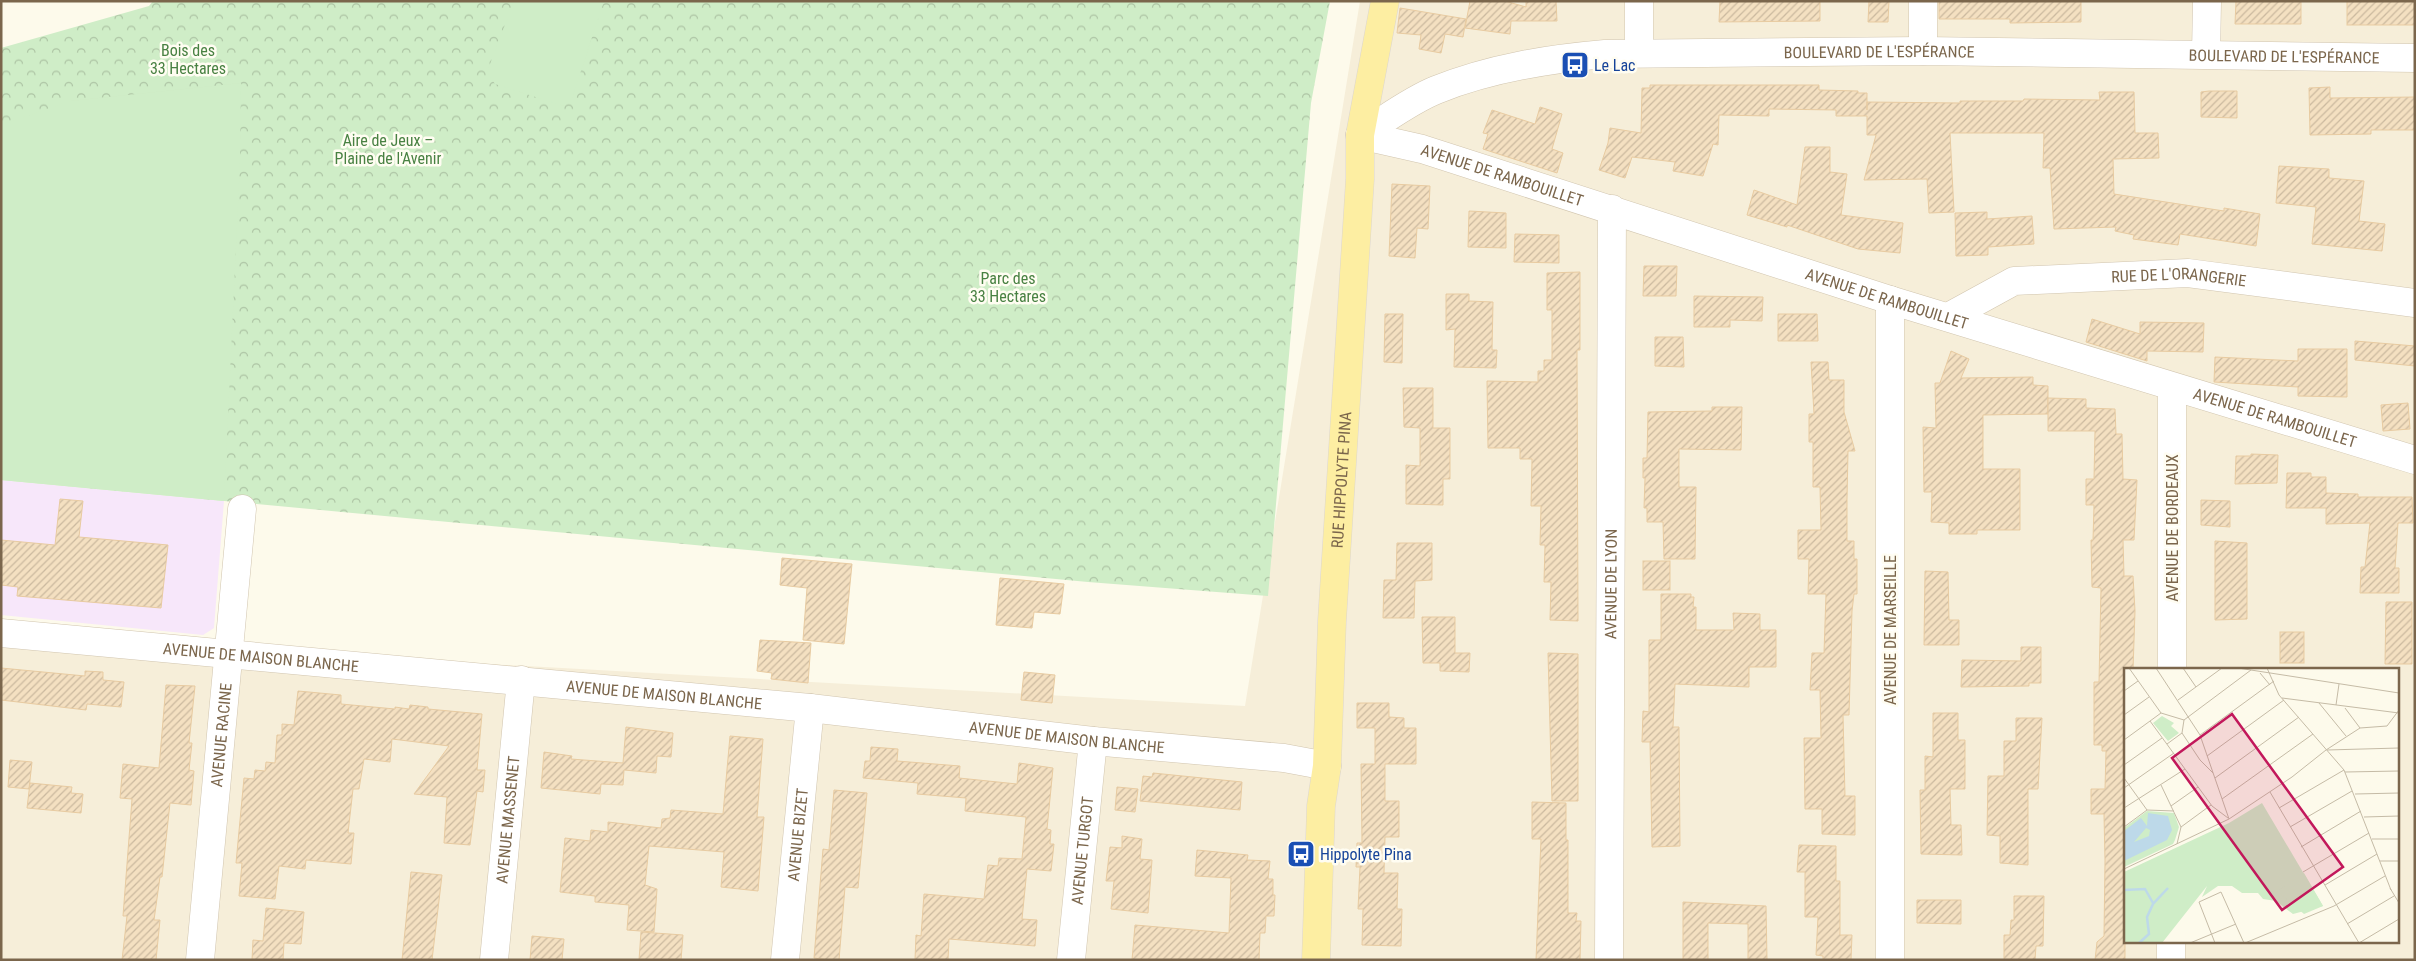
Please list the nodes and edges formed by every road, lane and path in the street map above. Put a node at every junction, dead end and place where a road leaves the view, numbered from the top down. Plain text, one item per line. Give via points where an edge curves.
1 (1385, 1) edge
2 (1639, 1) edge
3 (1924, 1) edge
4 (2207, 1) edge
5 (1923, 51) junction
6 (1639, 52) junction
7 (2206, 54) junction
8 (2415, 58) edge
9 (1360, 135) junction
10 (1612, 209) junction
11 (1890, 300) junction
12 (2415, 303) edge
13 (1950, 316) junction
14 (2172, 387) junction
15 (2415, 460) edge
16 (242, 509) dead end
17 (1, 633) edge
18 (228, 656) junction
19 (2172, 668) edge
20 (521, 680) junction
21 (810, 708) junction
22 (1093, 740) junction
23 (1327, 766) junction
24 (2171, 944) edge
25 (200, 960) edge
26 (494, 960) edge
27 (785, 960) edge
28 (1071, 960) edge
29 (1316, 960) edge
30 (1609, 960) edge
31 (1890, 960) edge
32 (2171, 960) edge

1 - 9 main road, RUE HIPPOLYTE PINA
2 - 6 street
3 - 5 street
4 - 7 street
5 - 6 street, BOULEVARD DE L'ESPÉRANCE
5 - 7 street, BOULEVARD DE L'ESPÉRANCE
6 - 9 street, BOULEVARD DE L'ESPÉRANCE via 1558,58 1513,66 1436,90
7 - 8 street, BOULEVARD DE L'ESPÉRANCE
9 - 10 street, AVENUE DE RAMBOUILLET via 1422,149
9 - 23 main road, RUE HIPPOLYTE PINA via 1359,198 1332,621
10 - 11 street, AVENUE DE RAMBOUILLET
10 - 30 street, AVENUE DE LYON
11 - 13 street, AVENUE DE RAMBOUILLET
11 - 31 street, AVENUE DE MARSEILLE
12 - 13 street, RUE DE L'ORANGERIE via 2188,273 2014,281
13 - 14 street, AVENUE DE RAMBOUILLET
14 - 15 street, AVENUE DE RAMBOUILLET
14 - 19 street, AVENUE DE BORDEAUX
16 - 18 street, AVENUE RACINE
17 - 18 street, AVENUE DE MAISON BLANCHE
18 - 20 street, AVENUE DE MAISON BLANCHE
18 - 25 street, AVENUE RACINE
20 - 21 street, AVENUE DE MAISON BLANCHE
20 - 26 street, AVENUE MASSENET
21 - 22 street, AVENUE DE MAISON BLANCHE
21 - 27 street, AVENUE BIZET
22 - 23 street, AVENUE DE MAISON BLANCHE via 1284,758
22 - 28 street, AVENUE TURGOT
23 - 29 main road, RUE HIPPOLYTE PINA via 1321,806
24 - 32 street

